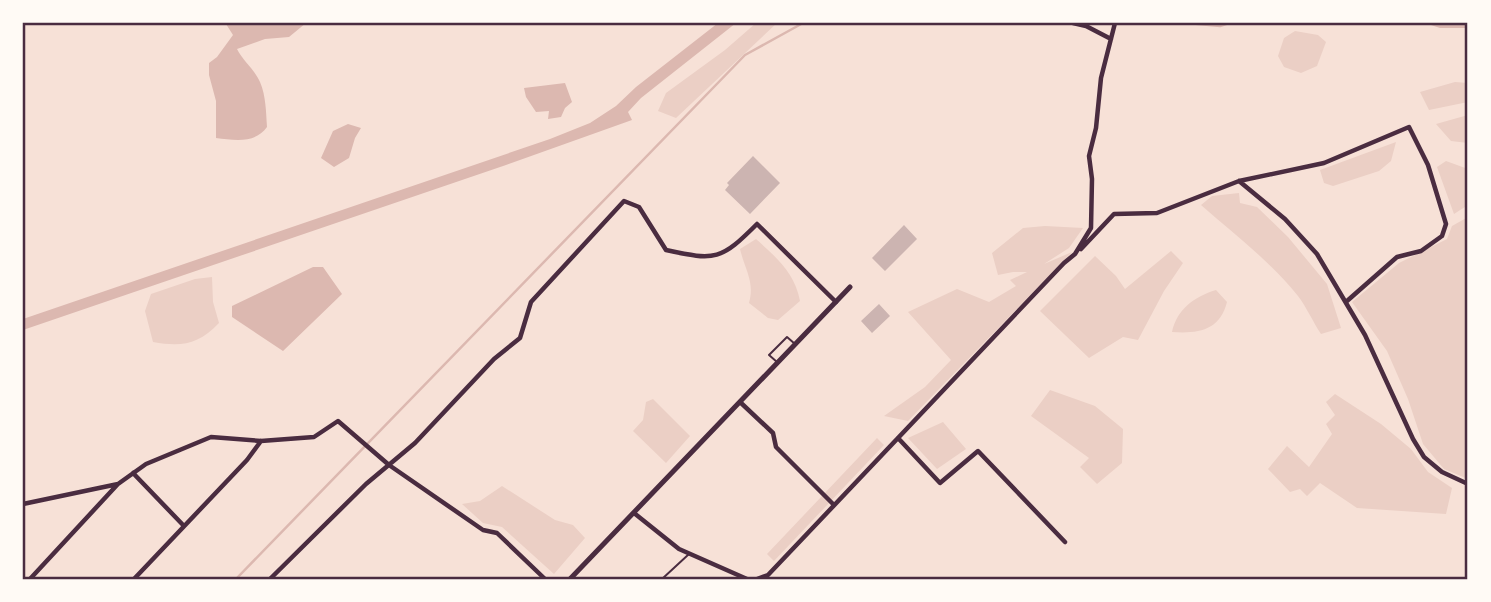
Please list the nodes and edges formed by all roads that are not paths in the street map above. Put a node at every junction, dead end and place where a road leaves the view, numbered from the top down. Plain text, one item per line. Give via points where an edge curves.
1 (1073, 23) edge
2 (1115, 23) edge
3 (1111, 39) junction
4 (1239, 181) junction
5 (1075, 254) junction
6 (850, 288) dead end
7 (1346, 301) junction
8 (835, 302) junction
9 (796, 344) junction
10 (778, 363) junction
11 (740, 402) junction
12 (898, 438) junction
13 (261, 441) junction
14 (389, 466) junction
15 (133, 473) junction
16 (118, 484) junction
17 (1468, 484) edge
18 (23, 504) edge
19 (834, 505) junction
20 (634, 513) junction
21 (184, 526) junction
22 (1065, 542) dead end
23 (689, 554) junction
24 (30, 579) edge
25 (134, 579) edge
26 (270, 579) edge
27 (545, 579) edge
28 (570, 579) edge
29 (662, 579) edge
30 (747, 579) edge
31 (757, 579) edge

1 - 3 street
2 - 3 street
3 - 5 street via 1089,156 1091,228
4 - 5 street via 1157,213 1114,214
4 - 7 street via 1317,254
4 - 7 street via 1324,163 1409,127 1428,165 1446,224 1442,236 1421,251 1397,257
5 - 12 street
6 - 8 street
7 - 17 street via 1424,457
8 - 9 street
8 - 14 street via 757,224 730,251 702,258 666,250 639,207 624,201 531,302 520,338
9 - 10 street
9 - 10 lane via 787,337 769,355
10 - 11 street
11 - 19 street via 773,433 776,447
11 - 20 street
12 - 19 street
12 - 22 street via 940,483 978,452
13 - 14 street via 314,437 338,421
13 - 15 street via 211,437
13 - 21 street
14 - 26 street
14 - 27 street via 483,530 496,533
15 - 16 street
15 - 21 street
16 - 18 street
16 - 24 street
19 - 31 street via 768,575
20 - 23 street
20 - 28 street
21 - 25 street
23 - 29 lane
23 - 30 street

